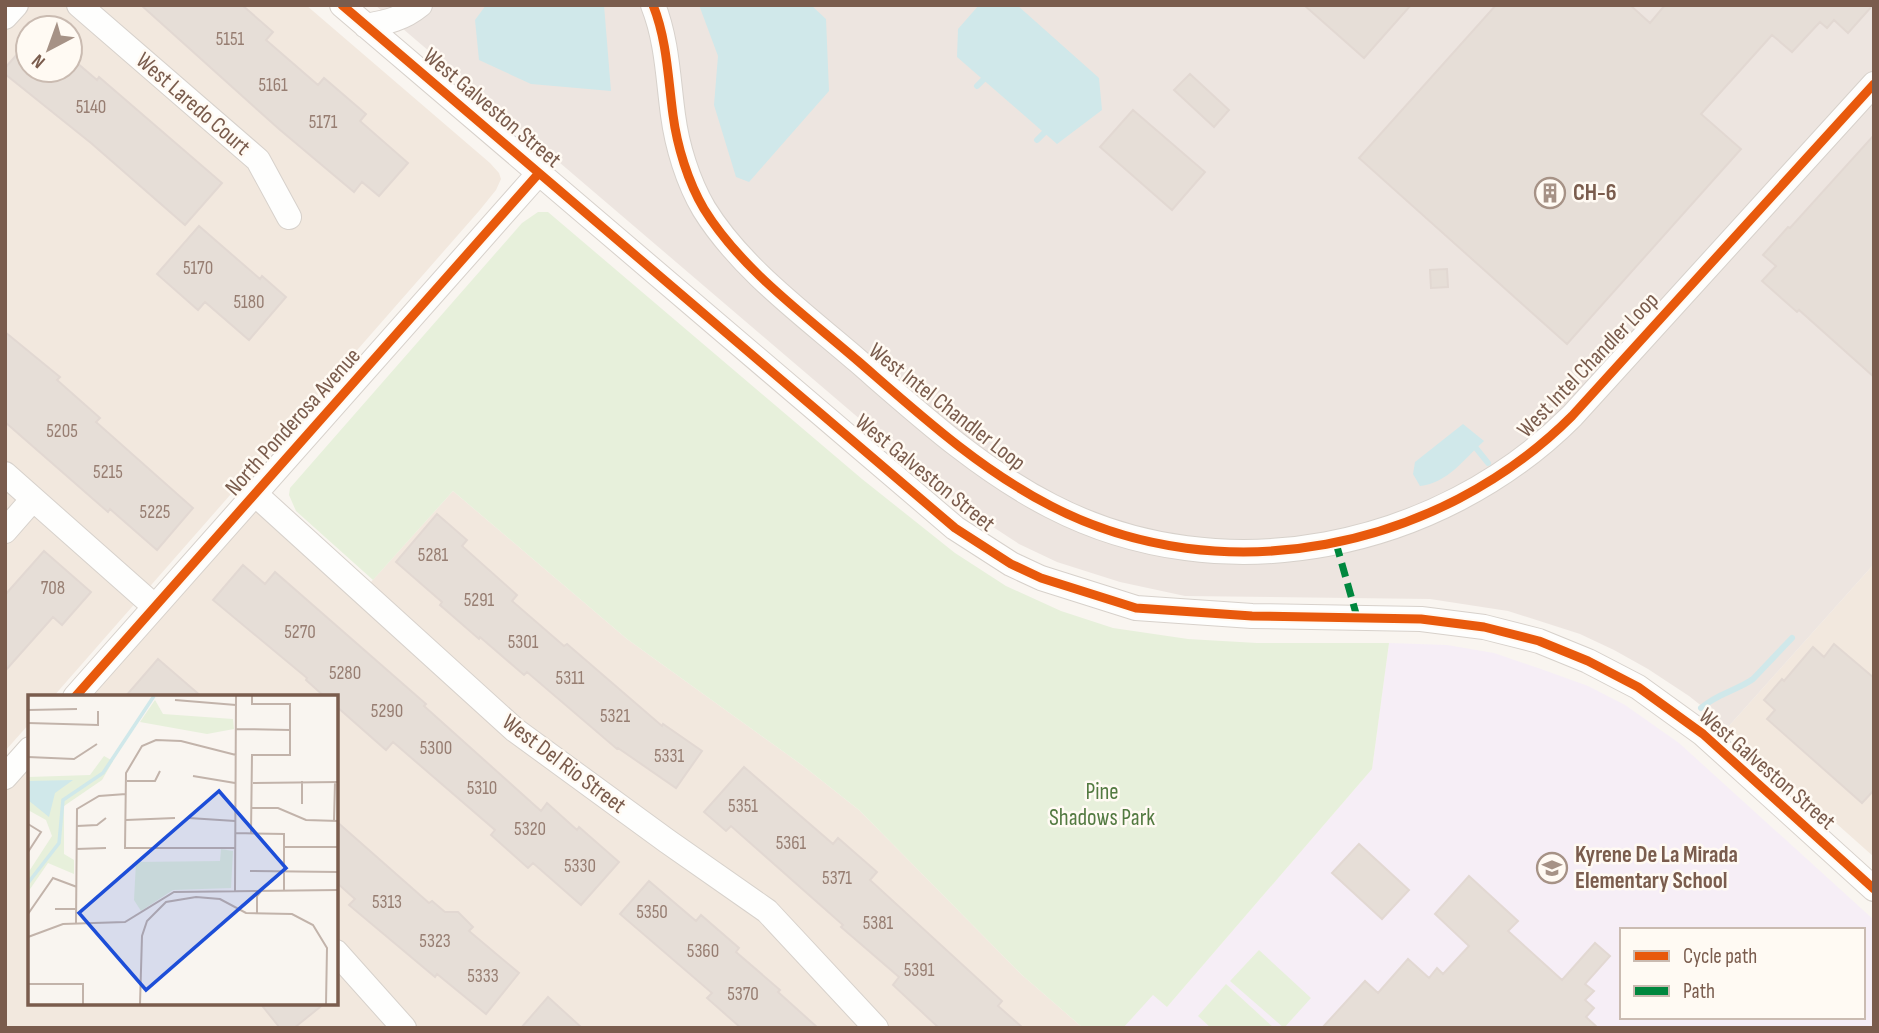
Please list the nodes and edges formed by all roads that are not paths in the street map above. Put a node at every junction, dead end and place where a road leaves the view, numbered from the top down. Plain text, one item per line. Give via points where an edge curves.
1 (16, 5) edge
2 (79, 5) edge
3 (342, 5) edge
4 (420, 5) edge
5 (653, 5) edge
6 (5, 18) edge
7 (366, 26) junction
8 (1874, 84) edge
9 (539, 173) junction
10 (289, 217) dead end
11 (5, 474) edge
12 (255, 494) junction
13 (33, 499) junction
14 (5, 531) edge
15 (154, 606) junction
16 (77, 695) edge
17 (28, 751) edge
18 (5, 777) edge
19 (1874, 889) edge
20 (338, 954) edge
21 (404, 1028) edge
22 (876, 1028) edge

1 - 6 street
2 - 10 street, West Laredo Court via 258,160
3 - 7 street, West Galveston Street
4 - 7 street via 401,18
5 - 8 street, West Intel Chandler Loop via 666,56 673,118 689,174 703,207 745,263 955,444 1000,477 1101,527 1206,550 1275,552 1368,536 1439,509 1515,465 1572,415
7 - 9 street, West Galveston Street
9 - 12 street, North Ponderosa Avenue
9 - 19 street, West Galveston Street via 954,528 1011,564 1136,608 1252,616 1421,619 1484,627 1539,641 1638,687 1703,734
11 - 13 street
12 - 15 street, North Ponderosa Avenue
12 - 22 street, West Del Rio Street via 515,730 767,911
13 - 14 street
13 - 15 street
15 - 16 street, North Ponderosa Avenue
17 - 18 street
20 - 21 street

